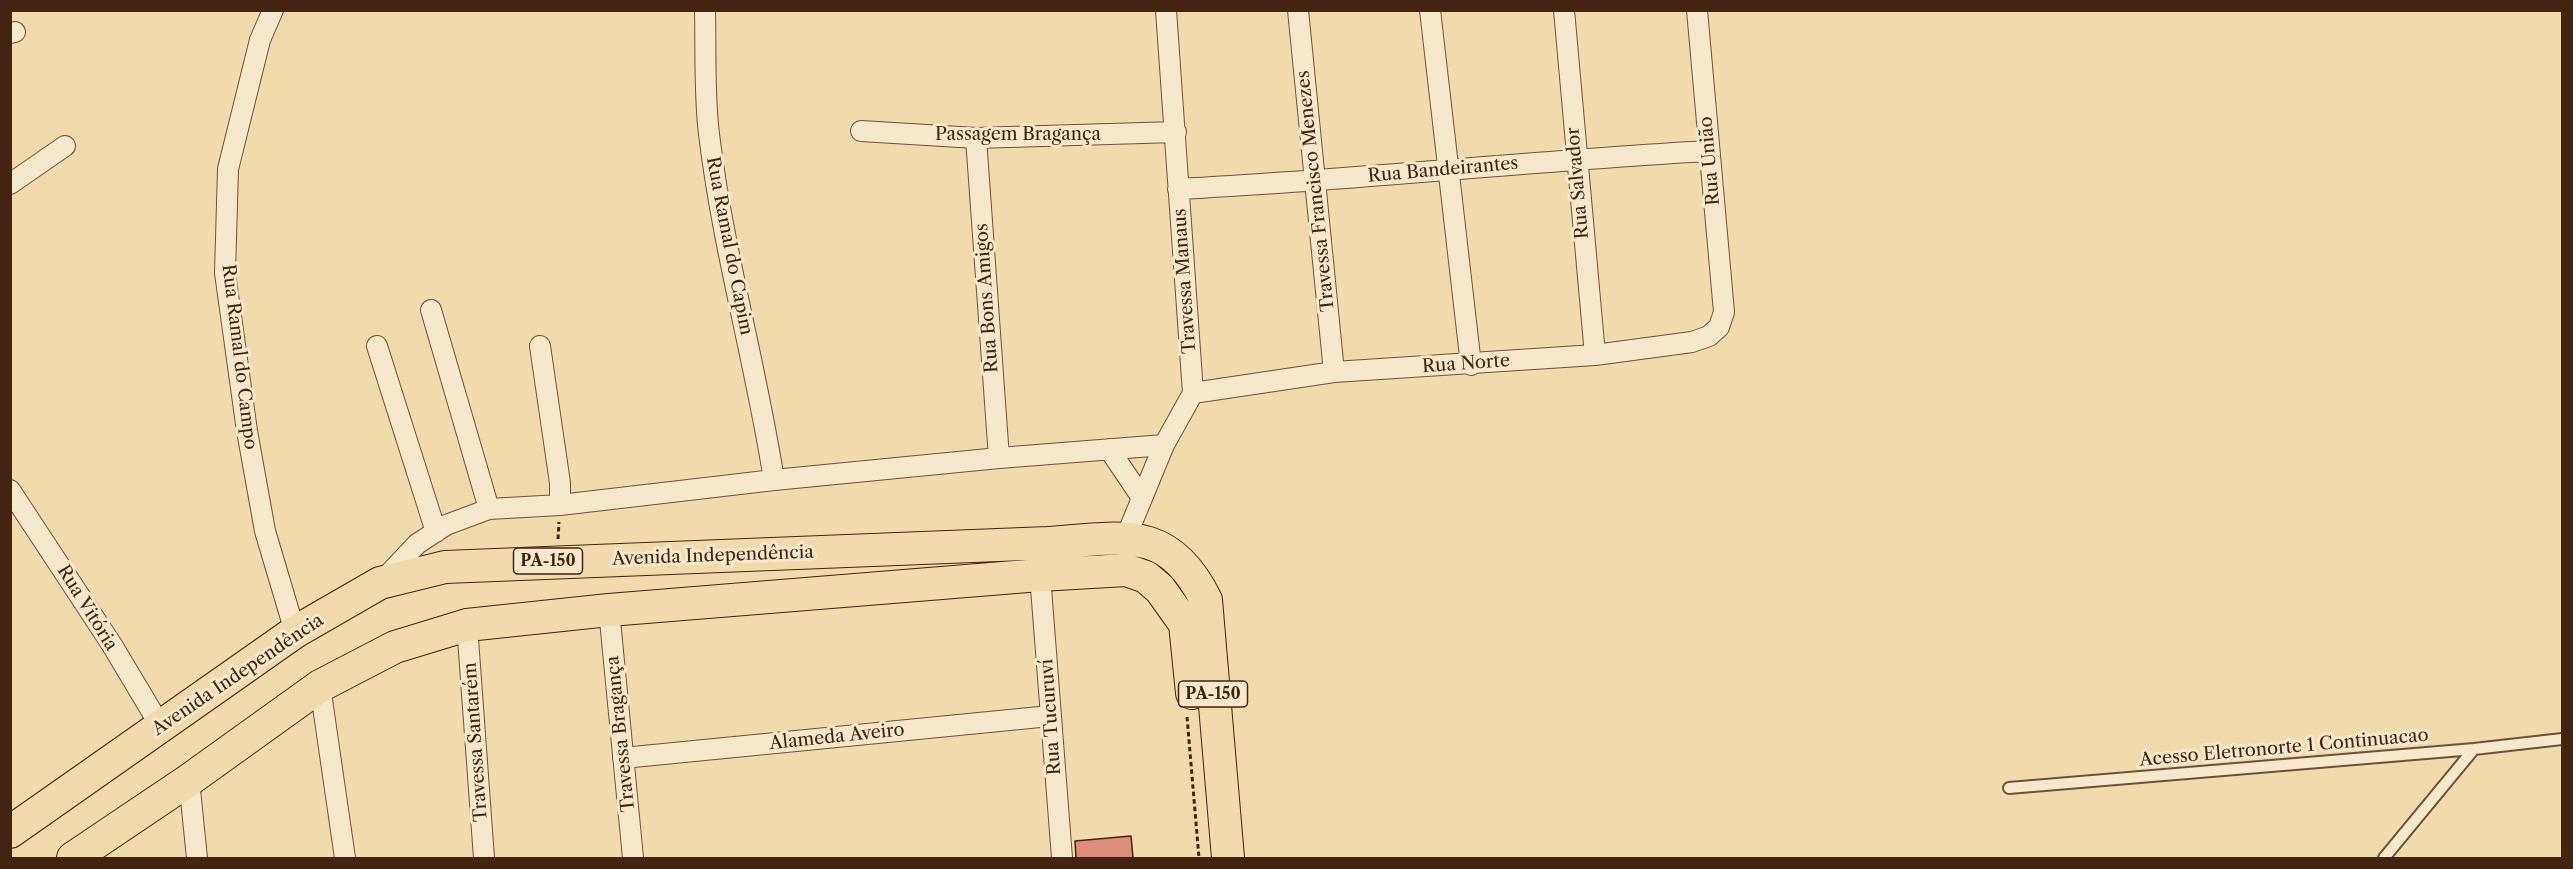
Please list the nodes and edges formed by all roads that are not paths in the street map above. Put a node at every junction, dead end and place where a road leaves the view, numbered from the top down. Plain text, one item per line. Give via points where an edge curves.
1 (273, 10) edge
2 (705, 10) edge
3 (1166, 10) edge
4 (1298, 10) edge
5 (1430, 10) edge
6 (1564, 10) edge
7 (1697, 10) edge
8 (861, 131) dead end
9 (1176, 132) junction
10 (976, 138) junction
11 (65, 146) dead end
12 (1708, 151) junction
13 (1576, 159) junction
14 (1449, 168) junction
15 (1316, 182) junction
16 (10, 184) edge
17 (1178, 189) junction
18 (431, 310) dead end
19 (1724, 312) joint
20 (376, 346) dead end
21 (540, 346) dead end
22 (1595, 355) junction
23 (1471, 365) junction
24 (1334, 372) junction
25 (1193, 393) junction
26 (1164, 445) junction
27 (1108, 449) junction
28 (999, 458) junction
29 (774, 480) junction
30 (10, 490) edge
31 (1142, 498) junction
32 (560, 505) junction
33 (489, 509) junction
34 (436, 532) junction
35 (1126, 537) junction
36 (1040, 575) junction
37 (380, 583) junction
38 (609, 610) junction
39 (467, 625) junction
40 (296, 632) junction
41 (320, 686) junction
42 (1050, 716) junction
43 (161, 727) junction
44 (2562, 739) edge
45 (2474, 749) junction
46 (623, 758) junction
47 (189, 780) junction
48 (2009, 788) dead end
49 (10, 831) edge
50 (73, 858) edge
51 (197, 858) edge
52 (345, 858) edge
53 (484, 858) edge
54 (633, 858) edge
55 (1062, 858) edge
56 (1208, 858) edge
57 (1228, 858) edge
58 (2384, 858) edge

1 - 40 street, Rua Ramal do Campo via 260,40 228,169 225,273 265,531
2 - 29 street, Rua Ramal do Capim via 708,131
3 - 9 street, Travessa Manaus
4 - 15 street, Travessa Francisco Menezes
5 - 14 street
6 - 13 street, Rua Salvador
7 - 12 street, Rua União
8 - 10 street, Passagem Bragança
9 - 10 street, Passagem Bragança
9 - 17 street, Travessa Manaus
10 - 28 street, Rua Bons Amigos
11 - 16 street
12 - 13 street, Rua Bandeirantes
12 - 19 street, Rua União
13 - 14 street, Rua Bandeirantes
13 - 22 street, Rua Salvador
14 - 15 street, Rua Bandeirantes
14 - 23 street
15 - 17 street, Rua Bandeirantes
15 - 24 street, Travessa Francisco Menezes
17 - 25 street, Travessa Manaus
18 - 33 street
19 - 22 street, Rua Norte via 1719,327 1709,336 1692,342
20 - 34 street
21 - 32 street
22 - 23 street, Rua Norte
23 - 24 street, Rua Norte
24 - 25 street, Rua Norte
25 - 26 street
26 - 27 street
26 - 31 street
27 - 28 street
27 - 31 street
28 - 29 street
29 - 32 street
30 - 43 street, Rua Vitória
31 - 35 street
32 - 33 street
33 - 34 street
34 - 37 street via 417,544
35 - 37 main road, Avenida Independência / PA-150 via 445,567
35 - 57 main road, Avenida Independência / PA-150 via 1162,547 1181,561 1206,600
36 - 38 main road, PA-150
36 - 42 street, Rua Tucuruví
36 - 56 main road, PA-150 via 1126,570 1146,577 1176,608 1185,624
37 - 40 main road, Avenida Independência / PA-150
38 - 39 main road, PA-150
38 - 46 street, Travessa Bragança
39 - 41 main road, PA-150 via 395,647
39 - 53 street, Travessa Santarém
40 - 43 main road, Avenida Independência / PA-150
41 - 47 main road, PA-150
41 - 52 street
42 - 46 street, Alameda Aveiro
42 - 55 street, Rua Tucuruví
43 - 49 main road, Avenida Independência / PA-150
44 - 45 lane, Acesso Eletronorte 1 Continuacao
45 - 48 lane, Acesso Eletronorte 1 Continuacao
45 - 58 lane
46 - 54 street, Travessa Bragança
47 - 50 main road, PA-150
47 - 51 street

